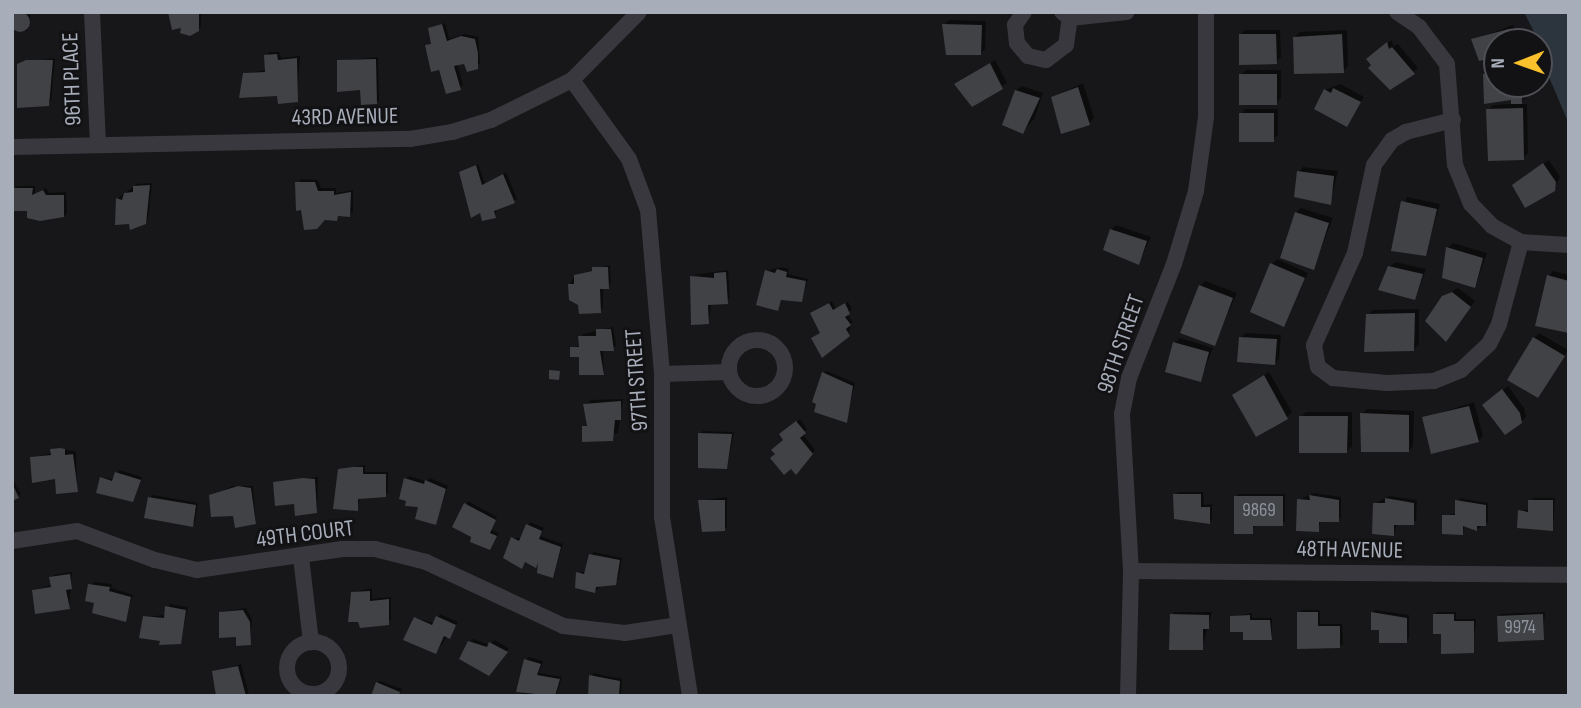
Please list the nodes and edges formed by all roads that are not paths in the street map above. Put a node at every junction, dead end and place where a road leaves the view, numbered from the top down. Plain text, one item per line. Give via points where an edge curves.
1 (92, 12) edge
2 (639, 12) edge
3 (1024, 12) edge
4 (1127, 12) edge
5 (1206, 12) edge
6 (1397, 12) edge
7 (1066, 15) edge
8 (572, 80) junction
9 (1453, 120) junction
10 (98, 145) junction
11 (12, 147) edge
12 (1521, 242) junction
13 (1569, 245) edge
14 (729, 372) dead end
15 (662, 374) junction
16 (12, 541) edge
17 (301, 557) junction
18 (1131, 572) junction
19 (1569, 575) edge
20 (678, 625) junction
21 (312, 642) dead end
22 (690, 696) edge
23 (1128, 696) edge

1 - 10 street, 96TH PLACE
2 - 8 street, 43RD AVENUE
3 - 7 street via 1015,25 1017,43 1037,60 1061,52
4 - 7 street
5 - 18 street, 98TH STREET via 1206,117 1196,191 1174,264 1129,378 1122,414
6 - 9 street via 1439,48 1451,82
8 - 10 street, 43RD AVENUE via 491,120 410,139
8 - 15 street, 97TH STREET via 640,181 648,210
9 - 12 street via 1455,165 1466,195 1492,226
9 - 12 street via 1406,132 1392,140 1374,165 1355,253 1314,345 1318,367 1333,378 1387,383 1434,381 1461,370 1489,344 1499,324
10 - 11 street, 43RD AVENUE
12 - 13 street
14 - 15 street
15 - 20 street, 97TH STREET via 662,517
16 - 17 street, 49TH COURT via 76,531 155,560 197,569
17 - 20 street, 49TH COURT via 342,549 401,553 564,626 625,633
17 - 21 street
18 - 19 street, 48TH AVENUE
18 - 23 street, 98TH STREET
20 - 22 street, 97TH STREET

